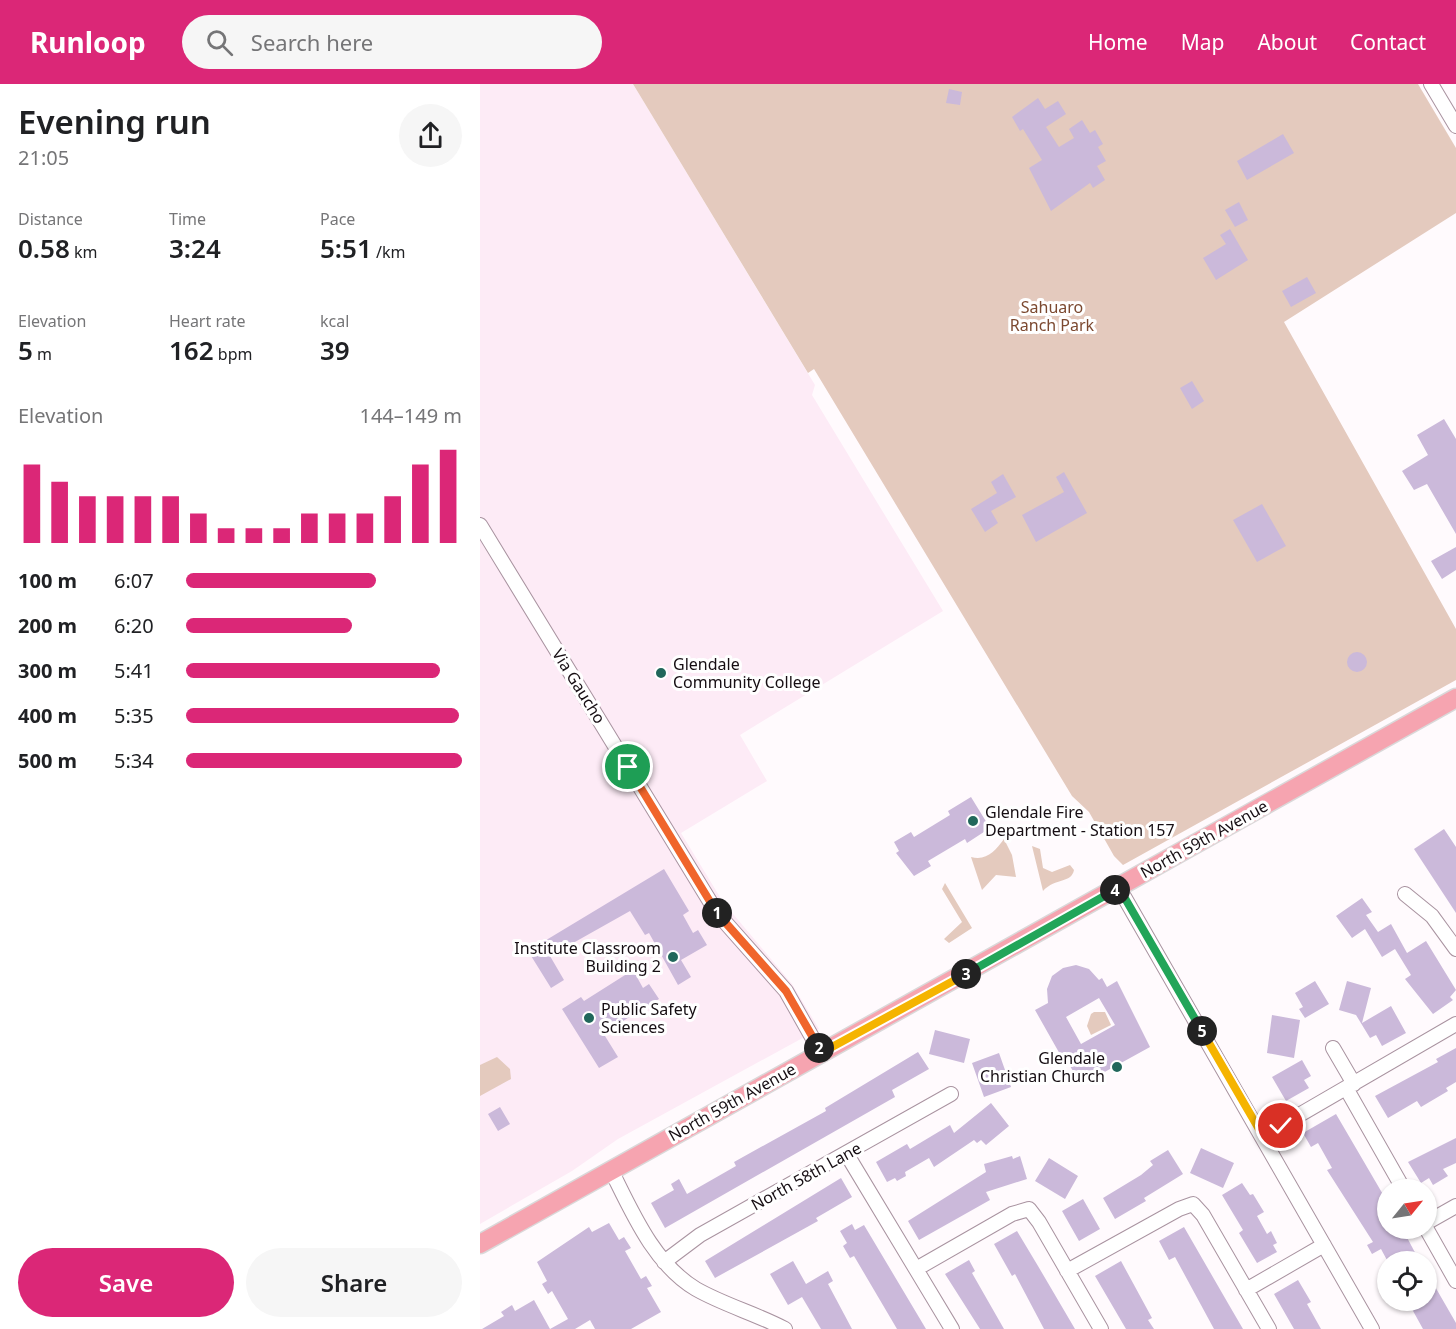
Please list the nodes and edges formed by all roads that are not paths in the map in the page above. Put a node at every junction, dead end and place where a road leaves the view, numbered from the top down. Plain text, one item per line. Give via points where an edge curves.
1 (1431, 84) edge
2 (1456, 126) edge
3 (480, 525) edge
4 (1456, 698) edge
5 (1119, 888) junction
6 (1405, 894) dead end
7 (1456, 949) edge
8 (1456, 1024) edge
9 (1333, 1048) dead end
10 (821, 1053) junction
11 (1350, 1086) junction
12 (951, 1094) dead end
13 (1263, 1136) junction
14 (846, 1153) junction
15 (611, 1170) junction
16 (1398, 1179) edge
17 (1456, 1206) edge
18 (1437, 1217) edge
19 (1432, 1239) edge
20 (480, 1244) edge
21 (1324, 1245) junction
22 (664, 1262) junction
23 (916, 1269) junction
24 (1067, 1271) junction
25 (1456, 1281) edge
26 (1246, 1290) junction
27 (770, 1325) edge
28 (785, 1329) edge
29 (952, 1329) edge
30 (1101, 1329) edge
31 (1269, 1329) edge
32 (1372, 1329) edge

1 - 2 street
3 - 10 street, Via Gaucho via 717,913 786,991
4 - 5 main road, North 59th Avenue
5 - 10 main road, North 59th Avenue
5 - 13 street
6 - 7 street via 1432,916
8 - 11 street
9 - 11 street
10 - 15 main road, North 59th Avenue
11 - 13 street
11 - 16 street
12 - 14 street, North 58th Lane
13 - 21 street
14 - 22 street, North 58th Lane via 699,1235
14 - 23 street
15 - 20 main road, North 59th Avenue
15 - 22 street
17 - 18 street
19 - 25 street
21 - 26 street
21 - 32 street
22 - 27 street via 697,1290
23 - 24 street via 1012,1214 1029,1209
23 - 29 street
24 - 26 street via 1193,1204
24 - 30 street
26 - 31 street
27 - 28 street

